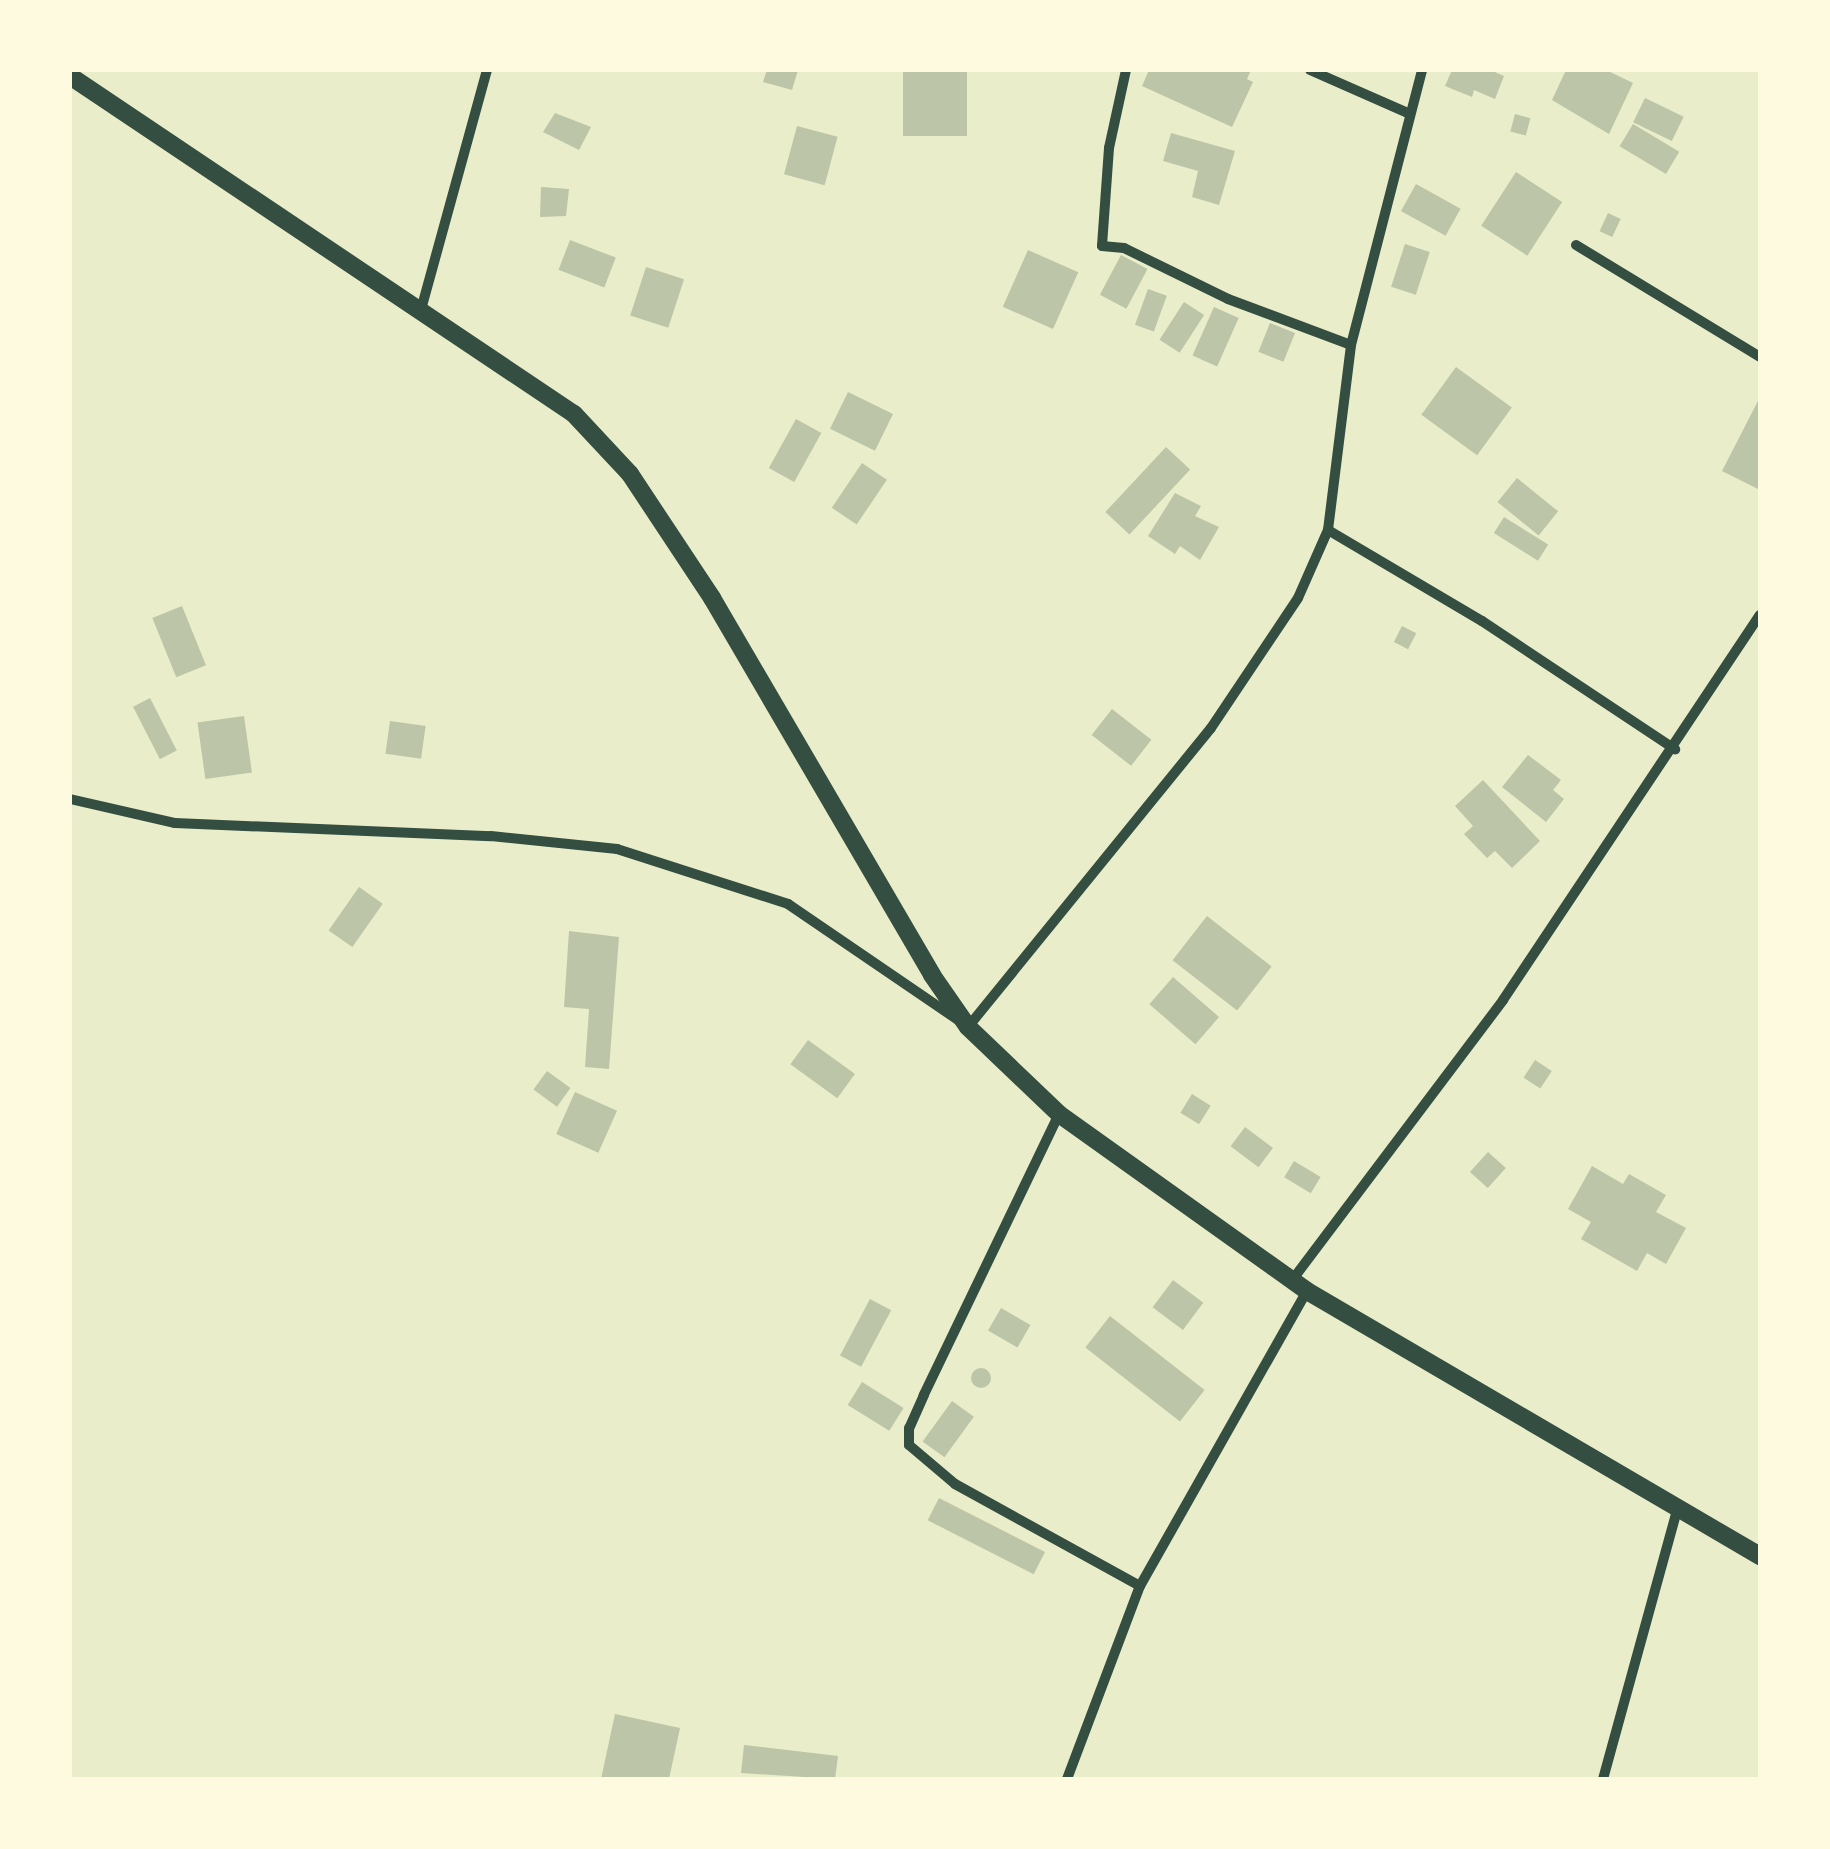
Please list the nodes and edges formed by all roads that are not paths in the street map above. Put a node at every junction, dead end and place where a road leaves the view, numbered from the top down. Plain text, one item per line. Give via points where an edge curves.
1 (487, 70) edge
2 (1126, 70) edge
3 (1310, 70) edge
4 (1422, 70) edge
5 (70, 76) edge
6 (1410, 114) junction
7 (1576, 245) dead end
8 (422, 306) junction
9 (1351, 345) junction
10 (1760, 357) edge
11 (1328, 530) junction
12 (1760, 615) edge
13 (1676, 749) junction
14 (70, 799) edge
15 (968, 1027) junction
16 (1059, 1114) junction
17 (1300, 1285) junction
18 (1678, 1507) junction
19 (1760, 1556) edge
20 (1140, 1586) junction
21 (1066, 1779) edge
22 (1603, 1779) edge

1 - 8 street
2 - 9 street via 1109,148 1102,246 1124,248 1228,299
3 - 6 street
4 - 6 street
5 - 8 street
6 - 9 street
7 - 10 street
8 - 15 street via 574,414 630,474
9 - 11 street
11 - 13 street via 1482,620
11 - 15 street via 1298,598 1211,728
12 - 13 street
13 - 17 street
14 - 15 street via 175,823 491,836 617,850 788,904
15 - 16 street
16 - 17 street
16 - 20 street via 909,1428 910,1445 955,1484
17 - 18 street
17 - 20 street
18 - 19 street
18 - 22 street
20 - 21 street

